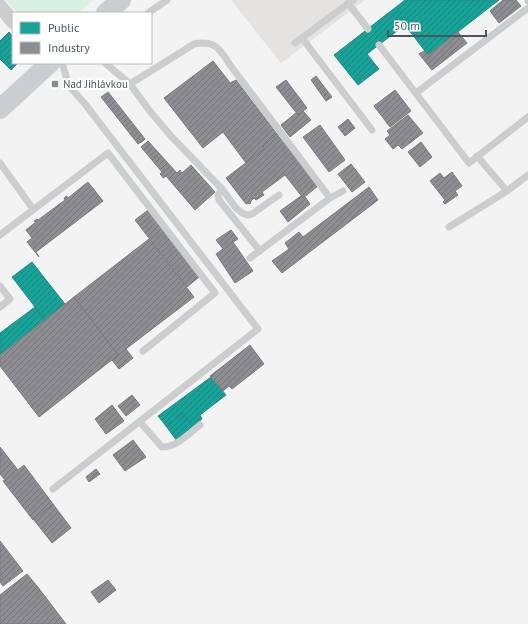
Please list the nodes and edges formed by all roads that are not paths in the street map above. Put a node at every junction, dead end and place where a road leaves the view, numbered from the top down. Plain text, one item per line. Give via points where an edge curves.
1 (129, 0) edge
2 (167, 0) edge
3 (350, 2) edge
4 (0, 6) edge
5 (112, 7) edge
6 (528, 8) edge
7 (149, 12) edge
8 (12, 21) edge
9 (368, 29) dead end
10 (302, 38) junction
11 (295, 43) dead end
12 (379, 45) dead end
13 (51, 64) edge
14 (53, 64) edge
15 (106, 64) edge
16 (130, 84) junction
17 (416, 93) junction
18 (0, 109) edge
19 (528, 117) edge
20 (372, 130) dead end
21 (477, 156) junction
22 (0, 163) edge
23 (528, 175) edge
24 (222, 189) junction
25 (343, 191) dead end
26 (507, 191) junction
27 (279, 195) dead end
28 (330, 198) junction
29 (33, 209) junction
30 (449, 227) dead end
31 (0, 235) edge
32 (260, 251) junction
33 (250, 258) dead end
34 (0, 286) edge
35 (0, 307) edge
36 (143, 351) dead end
37 (140, 422) junction
38 (200, 425) dead end
39 (53, 489) dead end

1 - 5 lane
2 - 7 lane
3 - 9 lane
3 - 10 lane
4 - 8 street
6 - 17 lane
10 - 11 lane
10 - 20 lane
12 - 17 lane
13 - 18 main road
14 - 37 lane via 258,329
15 - 16 lane
16 - 24 lane via 170,135
16 - 28 lane via 194,44 202,42 215,45
17 - 21 lane via 469,163
19 - 21 lane
21 - 26 lane
22 - 29 lane
23 - 26 lane
24 - 27 lane via 236,208 247,215
24 - 32 lane via 218,195 219,200
25 - 28 lane
26 - 30 lane
28 - 32 lane
29 - 31 lane
29 - 36 lane via 108,152 215,293
32 - 33 lane
34 - 35 lane via 10,299
37 - 38 lane via 162,447 169,447
37 - 39 lane

